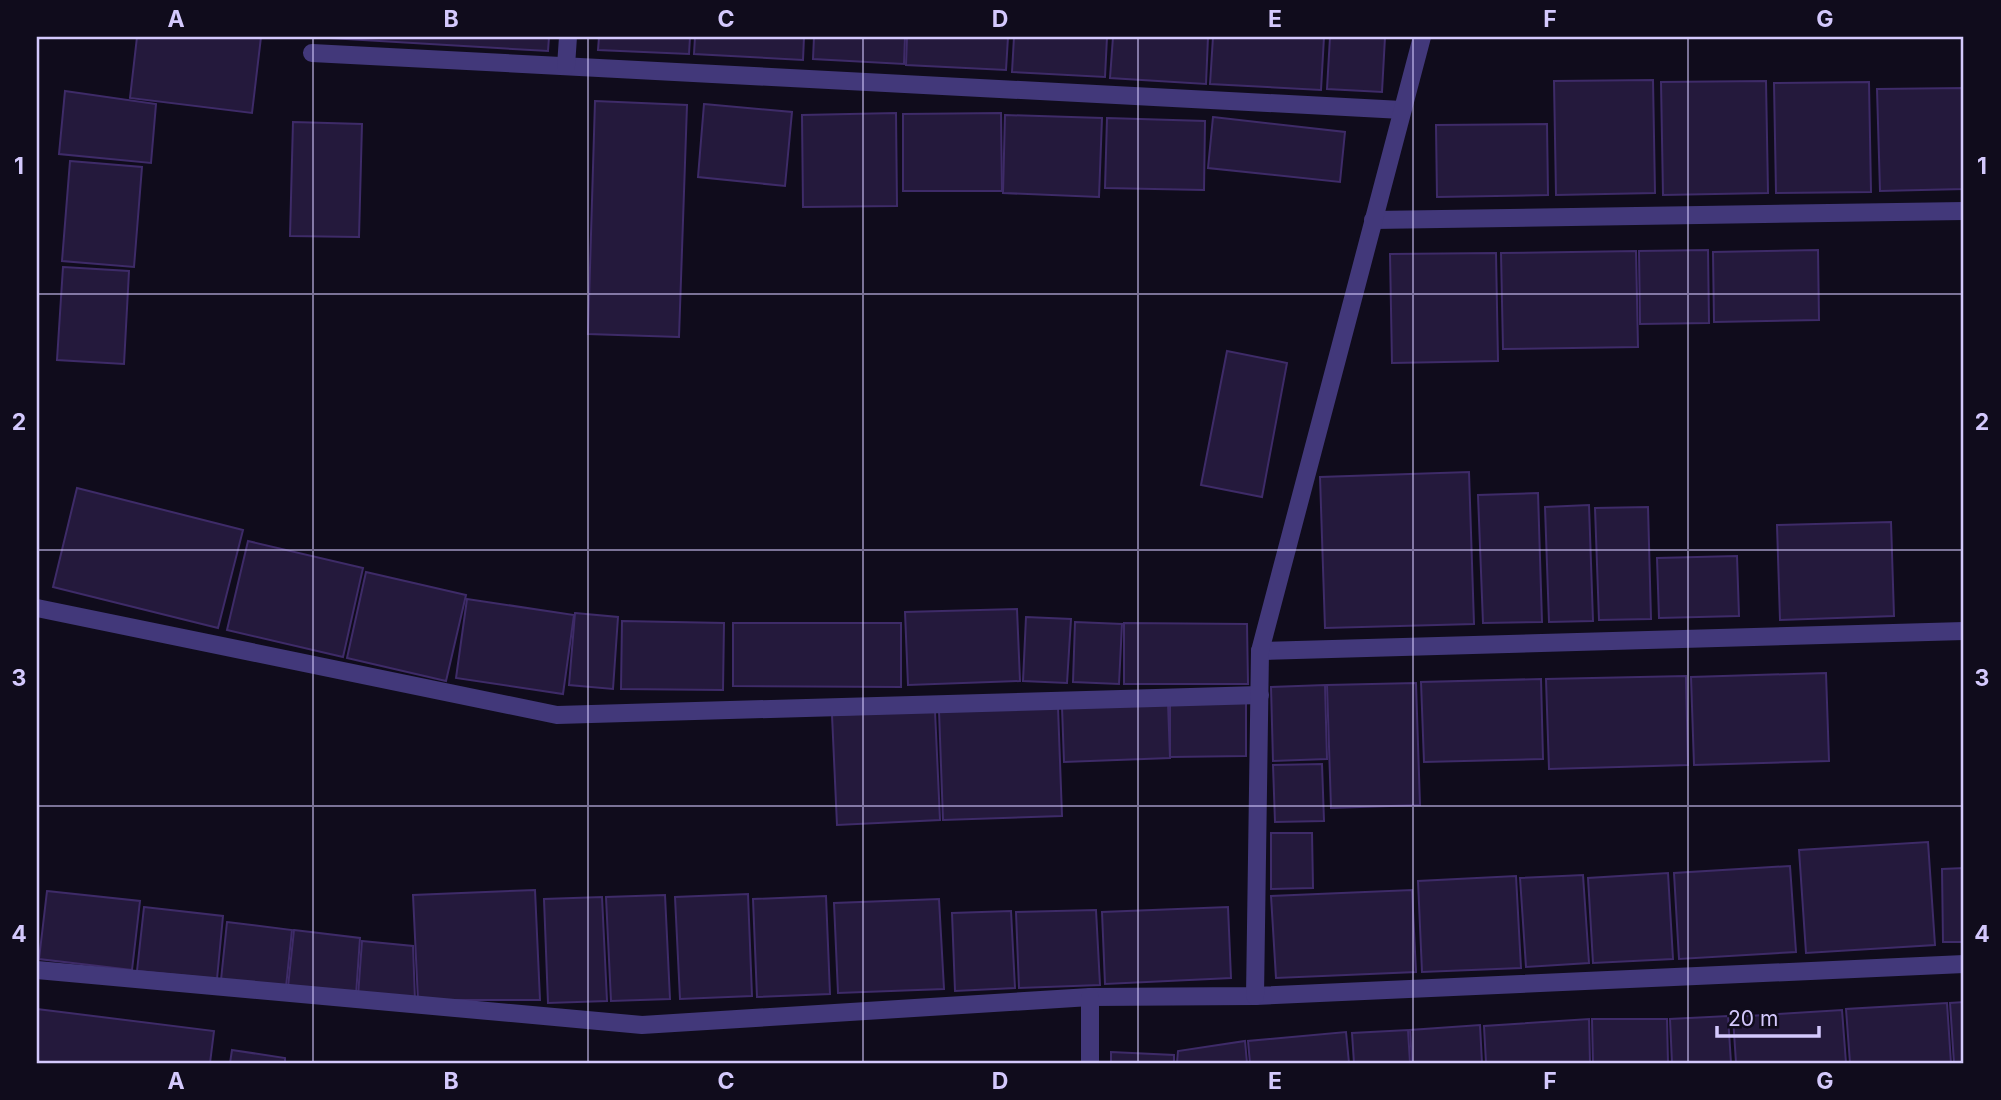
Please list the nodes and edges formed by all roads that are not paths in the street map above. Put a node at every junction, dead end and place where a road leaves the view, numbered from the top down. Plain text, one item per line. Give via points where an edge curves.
1 (568, 37) edge
2 (1422, 37) edge
3 (312, 52) dead end
4 (566, 66) junction
5 (1402, 110) junction
6 (1964, 211) edge
7 (1373, 220) junction
8 (37, 608) edge
9 (1964, 631) edge
10 (1260, 651) junction
11 (1260, 695) junction
12 (1964, 964) edge
13 (37, 970) edge
14 (1255, 996) junction
15 (1090, 997) junction
16 (1090, 1063) edge

1 - 4 street
2 - 5 street
3 - 4 street
4 - 5 street
5 - 7 street
6 - 7 street
7 - 10 street
8 - 11 street via 556,715
9 - 10 street
10 - 11 street
11 - 14 street
12 - 14 street
13 - 15 street via 642,1025
14 - 15 street
15 - 16 street

